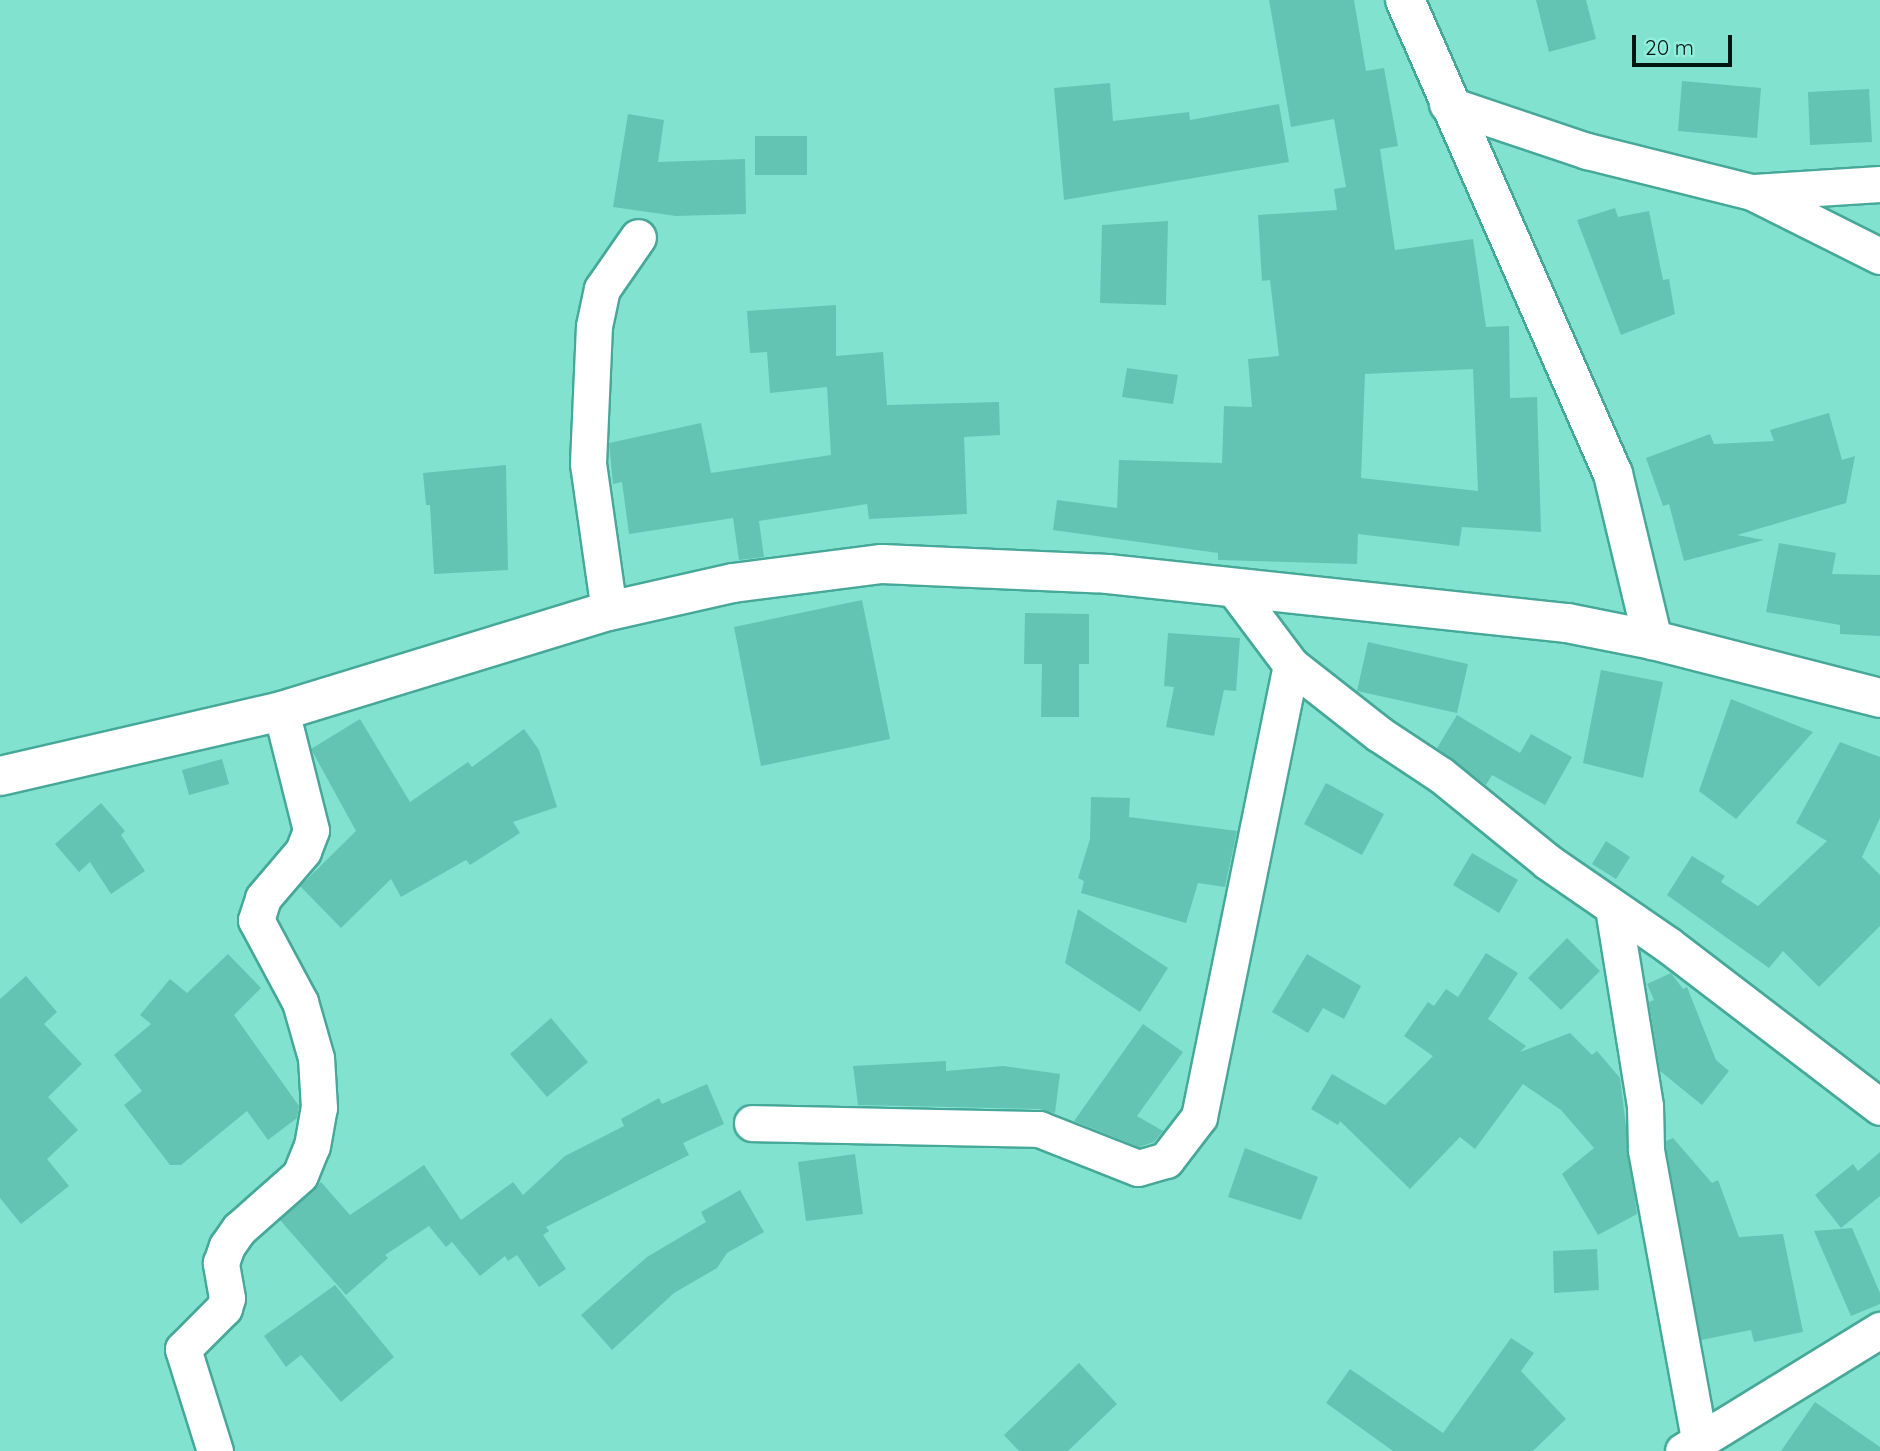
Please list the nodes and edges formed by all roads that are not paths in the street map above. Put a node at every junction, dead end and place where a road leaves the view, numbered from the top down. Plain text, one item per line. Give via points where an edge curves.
1 (1405, 0) edge
2 (1447, 104) junction
3 (1880, 184) edge
4 (1752, 192) junction
5 (638, 237) dead end
6 (1880, 256) edge
7 (1234, 589) junction
8 (609, 611) junction
9 (1653, 639) junction
10 (1291, 664) junction
11 (1880, 698) edge
12 (281, 711) junction
13 (0, 776) edge
14 (1613, 908) junction
15 (1880, 1107) edge
16 (752, 1123) dead end
17 (1880, 1330) edge
18 (1691, 1445) edge
19 (215, 1451) edge

1 - 2 street
2 - 4 street via 1587,151
2 - 9 street via 1612,474
3 - 4 street
4 - 6 street
5 - 8 street via 602,289 594,326 588,463
7 - 8 street via 1108,574 882,564 733,583
7 - 9 street via 1567,623
7 - 10 street
8 - 12 street
9 - 11 street
10 - 14 street
10 - 16 street via 1199,1117 1166,1160 1138,1168 1039,1129
12 - 13 street
12 - 19 street via 310,830 303,851 264,898 256,920 300,1002 316,1058 319,1108 312,1146 300,1175 239,1229 227,1246 221,1263 228,1298 225,1308 183,1349
14 - 15 street
14 - 18 street
17 - 18 street

